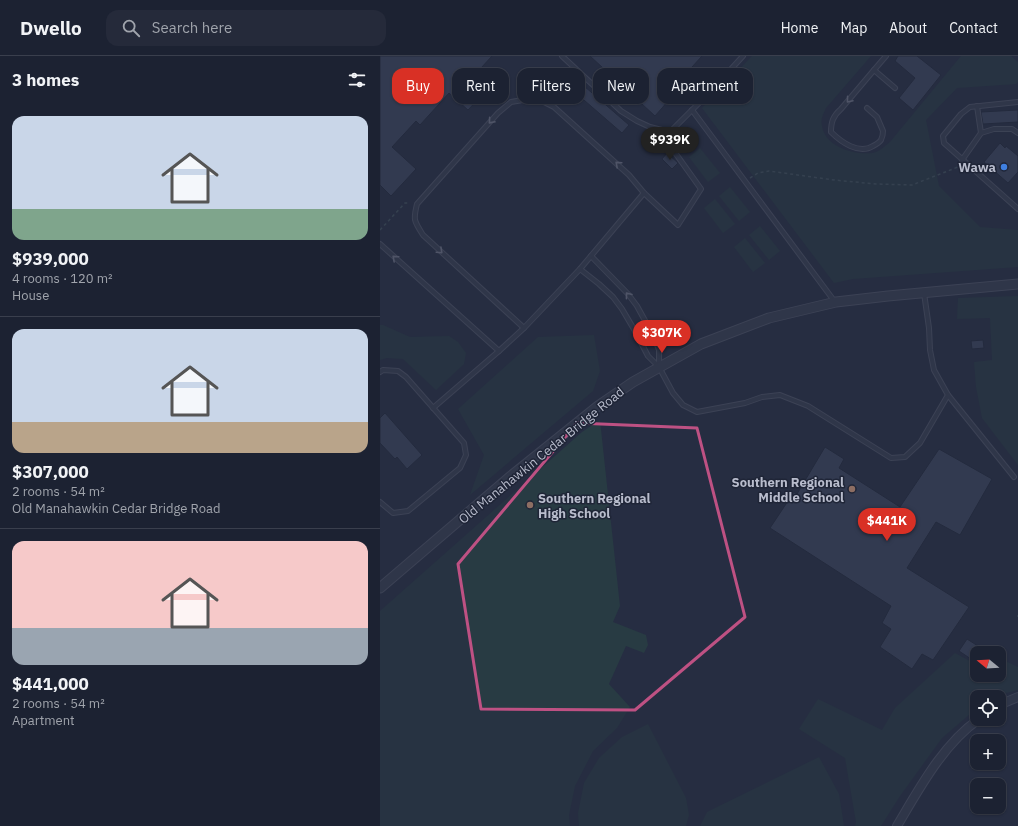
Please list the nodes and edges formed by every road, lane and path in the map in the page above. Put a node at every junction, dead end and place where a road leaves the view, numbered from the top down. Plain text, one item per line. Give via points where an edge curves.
1 (562, 56) edge
2 (743, 56) edge
3 (886, 56) edge
4 (874, 70) junction
5 (895, 88) dead end
6 (1018, 102) edge
7 (977, 106) junction
8 (867, 108) dead end
9 (692, 110) junction
10 (670, 132) junction
11 (981, 133) junction
12 (1018, 133) edge
13 (962, 160) junction
14 (746, 182) junction
15 (644, 193) junction
16 (1018, 201) edge
17 (418, 204) junction
18 (1016, 207) edge
19 (380, 230) edge
20 (380, 244) edge
21 (591, 256) junction
22 (580, 269) junction
23 (1018, 284) edge
24 (924, 293) junction
25 (836, 302) junction
26 (524, 328) junction
27 (499, 351) junction
28 (659, 367) junction
29 (380, 372) edge
30 (948, 395) junction
31 (433, 408) junction
32 (1014, 477) dead end
33 (380, 502) edge
34 (380, 588) edge
35 (1018, 698) edge
36 (1006, 702) edge
37 (970, 726) edge
38 (897, 826) edge

1 - 10 lane via 621,111 637,122
2 - 9 lane
3 - 4 lane
4 - 5 lane
4 -> 8 lane via 836,114 831,124 831,132 856,148 870,148 877,144 883,131 877,117
6 - 7 lane
7 - 11 lane
7 - 13 lane via 970,107 961,114 943,136 944,144
9 - 10 lane
9 - 14 lane
10 - 15 lane via 671,147 701,189 678,225
11 - 12 lane via 994,129 1012,129
11 - 13 lane
13 - 14 path via 958,167 912,185 834,180 769,171 758,173
13 - 18 lane
14 - 25 lane
15 -> 17 lane via 629,175 554,107 542,101 529,99 511,102 498,112
15 - 21 lane
16 - 18 lane
17 - 19 path via 405,203
17 -> 26 lane via 414,222 423,235
27 -> 20 lane
21 - 22 lane
28 -> 21 lane via 659,350 636,306 628,294
22 - 26 lane
22 - 28 lane via 613,297 648,356
23 - 24 street, Old Manahawkin Cedar Bridge Road
24 - 25 street, Old Manahawkin Cedar Bridge Road
24 - 30 lane via 934,370
25 - 28 street, Old Manahawkin Cedar Bridge Road via 769,318 701,344
26 - 27 lane
27 - 31 lane
28 - 30 lane via 673,393 683,405 697,412 780,395 808,406 891,458 905,457 920,443
28 - 34 street, Old Manahawkin Cedar Bridge Road via 592,411 511,476
29 - 31 lane via 398,371
30 - 32 lane
31 - 33 lane via 464,443 466,455 460,468 408,511 393,513
35 - 36 street
37 - 38 street via 946,750

